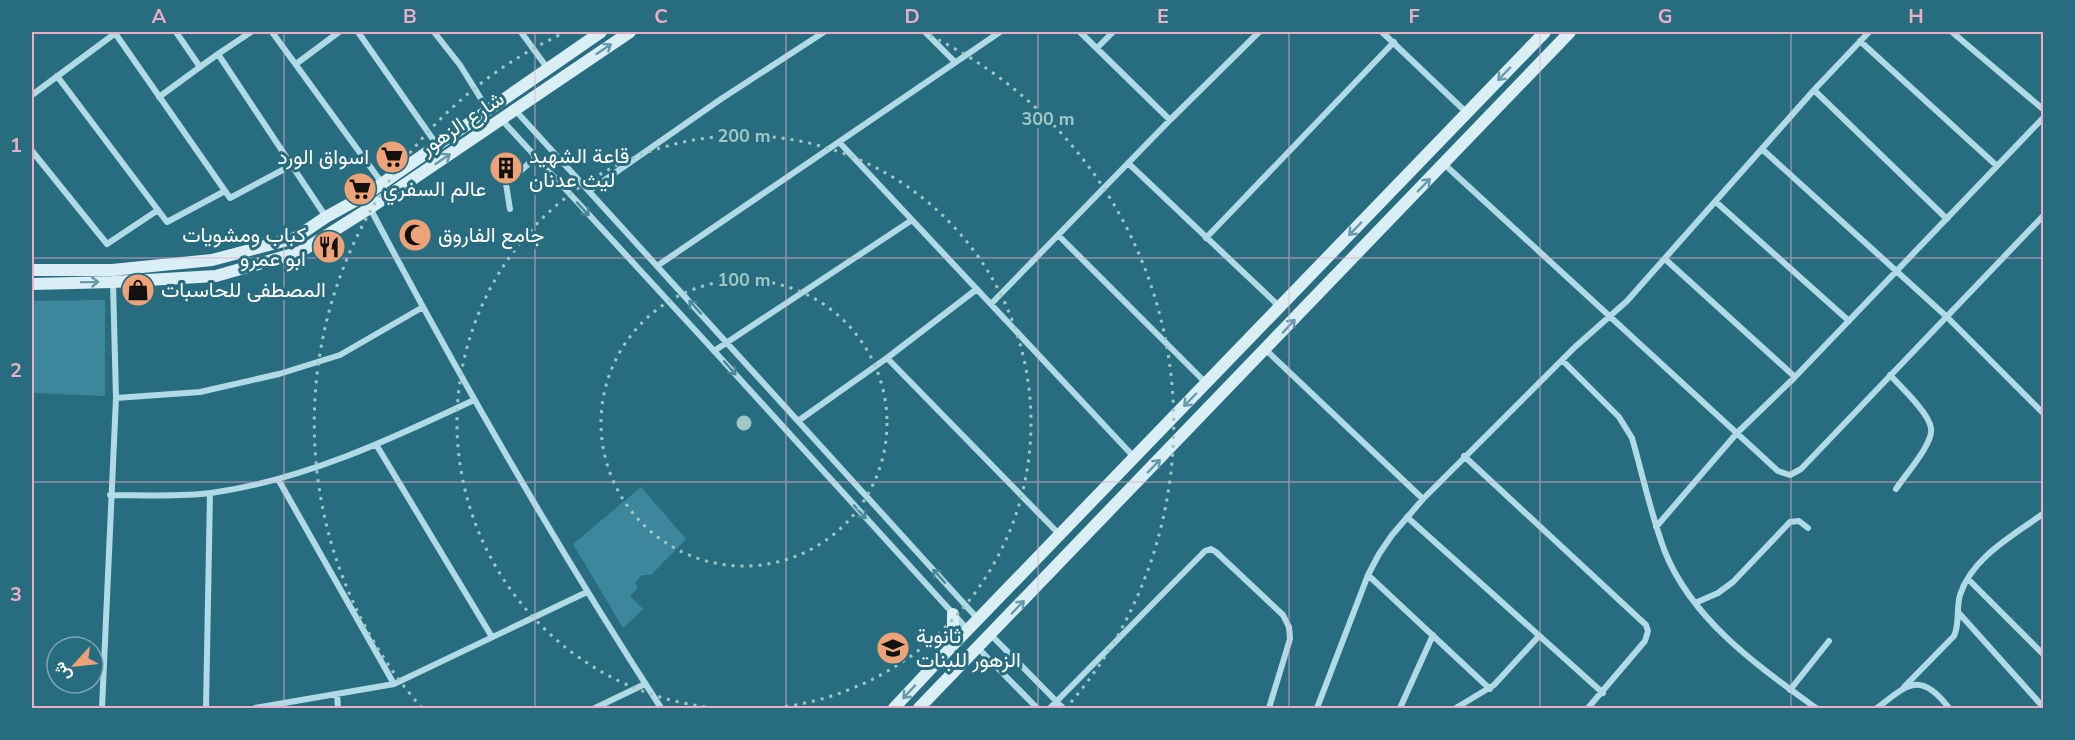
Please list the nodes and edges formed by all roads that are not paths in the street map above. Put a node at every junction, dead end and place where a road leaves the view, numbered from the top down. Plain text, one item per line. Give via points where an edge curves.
1 (116, 32) edge
2 (176, 32) edge
3 (251, 32) edge
4 (272, 32) edge
5 (339, 32) edge
6 (358, 32) edge
7 (434, 32) edge
8 (521, 32) edge
9 (601, 32) edge
10 (630, 32) edge
11 (824, 32) edge
12 (925, 32) edge
13 (1000, 32) edge
14 (1080, 32) edge
15 (1113, 32) edge
16 (1259, 32) edge
17 (1382, 32) edge
18 (1543, 32) edge
19 (1570, 32) edge
20 (1869, 32) edge
21 (1952, 32) edge
22 (1860, 41) junction
23 (1394, 42) junction
24 (1097, 48) junction
25 (218, 54) junction
26 (955, 62) junction
27 (296, 64) junction
28 (200, 67) junction
29 (548, 69) junction
30 (57, 76) junction
31 (1814, 90) junction
32 (32, 95) edge
33 (159, 97) junction
34 (489, 110) junction
35 (515, 110) junction
36 (2043, 110) edge
37 (1467, 113) junction
38 (2043, 117) edge
39 (501, 120) junction
40 (1170, 120) junction
41 (840, 142) junction
42 (438, 146) junction
43 (1762, 149) junction
44 (32, 152) edge
45 (536, 157) junction
46 (1128, 163) junction
47 (1444, 164) junction
48 (292, 165) junction
49 (1997, 166) junction
50 (382, 183) junction
51 (225, 191) junction
52 (589, 191) junction
53 (1716, 202) junction
54 (370, 208) junction
55 (510, 209) dead end
56 (158, 210) junction
57 (2043, 215) edge
58 (326, 217) junction
59 (1947, 219) junction
60 (912, 220) junction
61 (1058, 235) junction
62 (1206, 238) junction
63 (1665, 259) junction
64 (212, 260) junction
65 (657, 266) junction
66 (32, 270) edge
67 (1897, 271) junction
68 (216, 276) junction
69 (1308, 278) junction
70 (113, 282) junction
71 (32, 284) edge
72 (977, 289) junction
73 (1321, 291) junction
74 (991, 304) junction
75 (423, 307) junction
76 (1280, 307) junction
77 (1610, 316) junction
78 (1947, 317) junction
79 (1849, 321) junction
80 (727, 342) junction
81 (1266, 350) junction
82 (714, 351) junction
83 (887, 358) junction
84 (1562, 360) junction
85 (1890, 375) junction
86 (1795, 377) junction
87 (1206, 384) junction
88 (116, 398) junction
89 (474, 400) junction
90 (2043, 414) edge
91 (798, 421) junction
92 (1737, 433) junction
93 (377, 446) junction
94 (1464, 456) junction
95 (1135, 458) junction
96 (278, 478) junction
97 (1896, 489) dead end
98 (210, 494) junction
99 (110, 495) junction
100 (1423, 499) junction
101 (2043, 513) edge
102 (1407, 517) junction
103 (1656, 527) junction
104 (1808, 528) dead end
105 (1060, 535) junction
106 (1368, 575) junction
107 (1968, 579) junction
108 (587, 592) junction
109 (1695, 603) junction
110 (1958, 612) junction
111 (953, 614) junction
112 (979, 619) junction
113 (968, 630) junction
114 (991, 635) junction
115 (1433, 635) junction
116 (1539, 636) junction
117 (492, 637) junction
118 (1829, 641) dead end
119 (953, 645) junction
120 (978, 648) junction
121 (2043, 655) edge
122 (394, 684) junction
123 (645, 684) junction
124 (1904, 687) junction
125 (1490, 689) junction
126 (1790, 690) junction
127 (1603, 693) junction
128 (337, 694) junction
129 (1057, 702) junction
130 (295, 705) edge
131 (102, 708) edge
132 (206, 708) edge
133 (255, 708) edge
134 (338, 708) edge
135 (595, 708) edge
136 (661, 708) edge
137 (894, 708) edge
138 (919, 708) edge
139 (1037, 708) edge
140 (1050, 708) edge
141 (1063, 708) edge
142 (1269, 708) edge
143 (1317, 708) edge
144 (1400, 708) edge
145 (1456, 708) edge
146 (1588, 708) edge
147 (1816, 708) edge
148 (1877, 708) edge
149 (1949, 708) edge
150 (2043, 708) edge

1 - 30 street
1 - 33 street
2 - 28 street
3 - 25 street
4 - 27 street
5 - 27 street
6 - 42 street
7 - 34 street
8 - 29 street
9 - 29 street, شارع الزهور
35 -> 10 street, شارع الزهور
11 - 52 street
12 - 26 street
13 - 26 street
14 - 24 street
15 - 24 street
16 - 40 street
17 - 23 street
18 -> 37 street
19 - 47 street
20 - 22 street
21 - 36 street
22 - 31 street
22 - 49 street
23 - 37 street
23 - 62 street
24 - 40 street
25 - 28 street
25 - 48 street
26 - 41 street
27 - 50 street
28 - 33 street
29 - 34 street, شارع الزهور
30 - 32 street
30 - 56 street
31 - 43 street
31 - 59 street
33 - 51 street
34 - 42 street, شارع الزهور
35 - 39 street, شارع الزهور
35 - 52 street
37 -> 69 street
38 - 49 street
39 - 45 street
54 -> 39 street, شارع الزهور
40 - 46 street
41 - 60 street
41 - 65 street
42 - 50 street, شارع الزهور
43 - 53 street
43 - 67 street
44 - 56 street via 107,244
45 - 55 street via 506,184
45 -> 82 street
46 - 61 street
46 - 62 street
73 -> 47 street
47 - 77 street
48 - 51 street via 230,198
48 - 58 street
49 - 59 street
50 - 58 street, شارع الزهور
51 - 56 street via 167,222
52 - 65 street
53 - 63 street
53 - 79 street
54 - 68 street, شارع الزهور via 300,252
54 - 75 street
57 - 78 street
58 - 64 street, شارع الزهور via 295,238
59 - 67 street
60 - 72 street
60 - 80 street
61 - 74 street
61 - 87 street
62 - 76 street
63 - 77 street
63 - 86 street
64 - 66 street, شارع الزهور via 112,270
64 - 68 street
80 -> 65 street
67 - 78 street
67 - 79 street
68 - 70 street, شارع الزهور
69 - 73 street via 1317,281
69 - 76 street
71 -> 70 street, شارع الزهور
70 - 88 street
72 - 74 street
72 - 83 street
81 -> 73 street
74 - 95 street
75 - 88 street via 340,355 279,374 200,392
75 - 89 street
76 - 87 street
77 - 84 street
77 - 92 street
78 - 85 street
78 - 90 street
79 - 86 street
80 - 82 street
80 - 91 street
81 - 100 street
114 -> 81 street
82 -> 111 street
83 - 91 street
83 - 105 street
84 - 94 street
84 - 103 street via 1626,427
85 - 92 street via 1796,473 1778,471
85 - 97 street via 1929,421 1931,434
86 - 92 street
87 -> 95 street
88 - 99 street
89 - 93 street
89 - 108 street
112 -> 91 street
92 - 103 street
93 - 96 street
93 - 117 street
94 - 100 street
94 - 127 street via 1646,625 1645,641
95 - 105 street
96 - 98 street
96 - 122 street
98 - 99 street
98 - 132 street
99 - 131 street
100 - 102 street
101 - 107 street via 1982,560
102 - 106 street
102 - 116 street
103 - 109 street via 1666,554
104 - 109 street via 1799,521 1790,522 1733,582
105 - 112 street
106 - 115 street
106 - 143 street
107 - 110 street via 1960,594
107 - 121 street
108 - 117 street
108 - 123 street
109 - 126 street via 1716,627
110 - 124 street via 1954,636
110 - 150 street
111 - 113 street
111 - 119 street
112 - 113 street
113 - 119 street
114 - 120 street
114 - 129 street
115 - 125 street
115 - 144 street
116 - 125 street
116 - 127 street
117 - 122 street
118 - 126 street
119 -> 137 street
120 - 138 street
120 - 139 street
122 - 128 street
123 - 135 street
123 - 136 street
124 - 148 street
124 - 149 street via 1922,686
125 - 145 street
126 - 147 street
127 - 146 street
128 - 130 street
128 - 134 street
129 - 140 street
129 - 141 street
129 - 142 street via 1211,549 1288,623 1290,639
130 - 133 street

